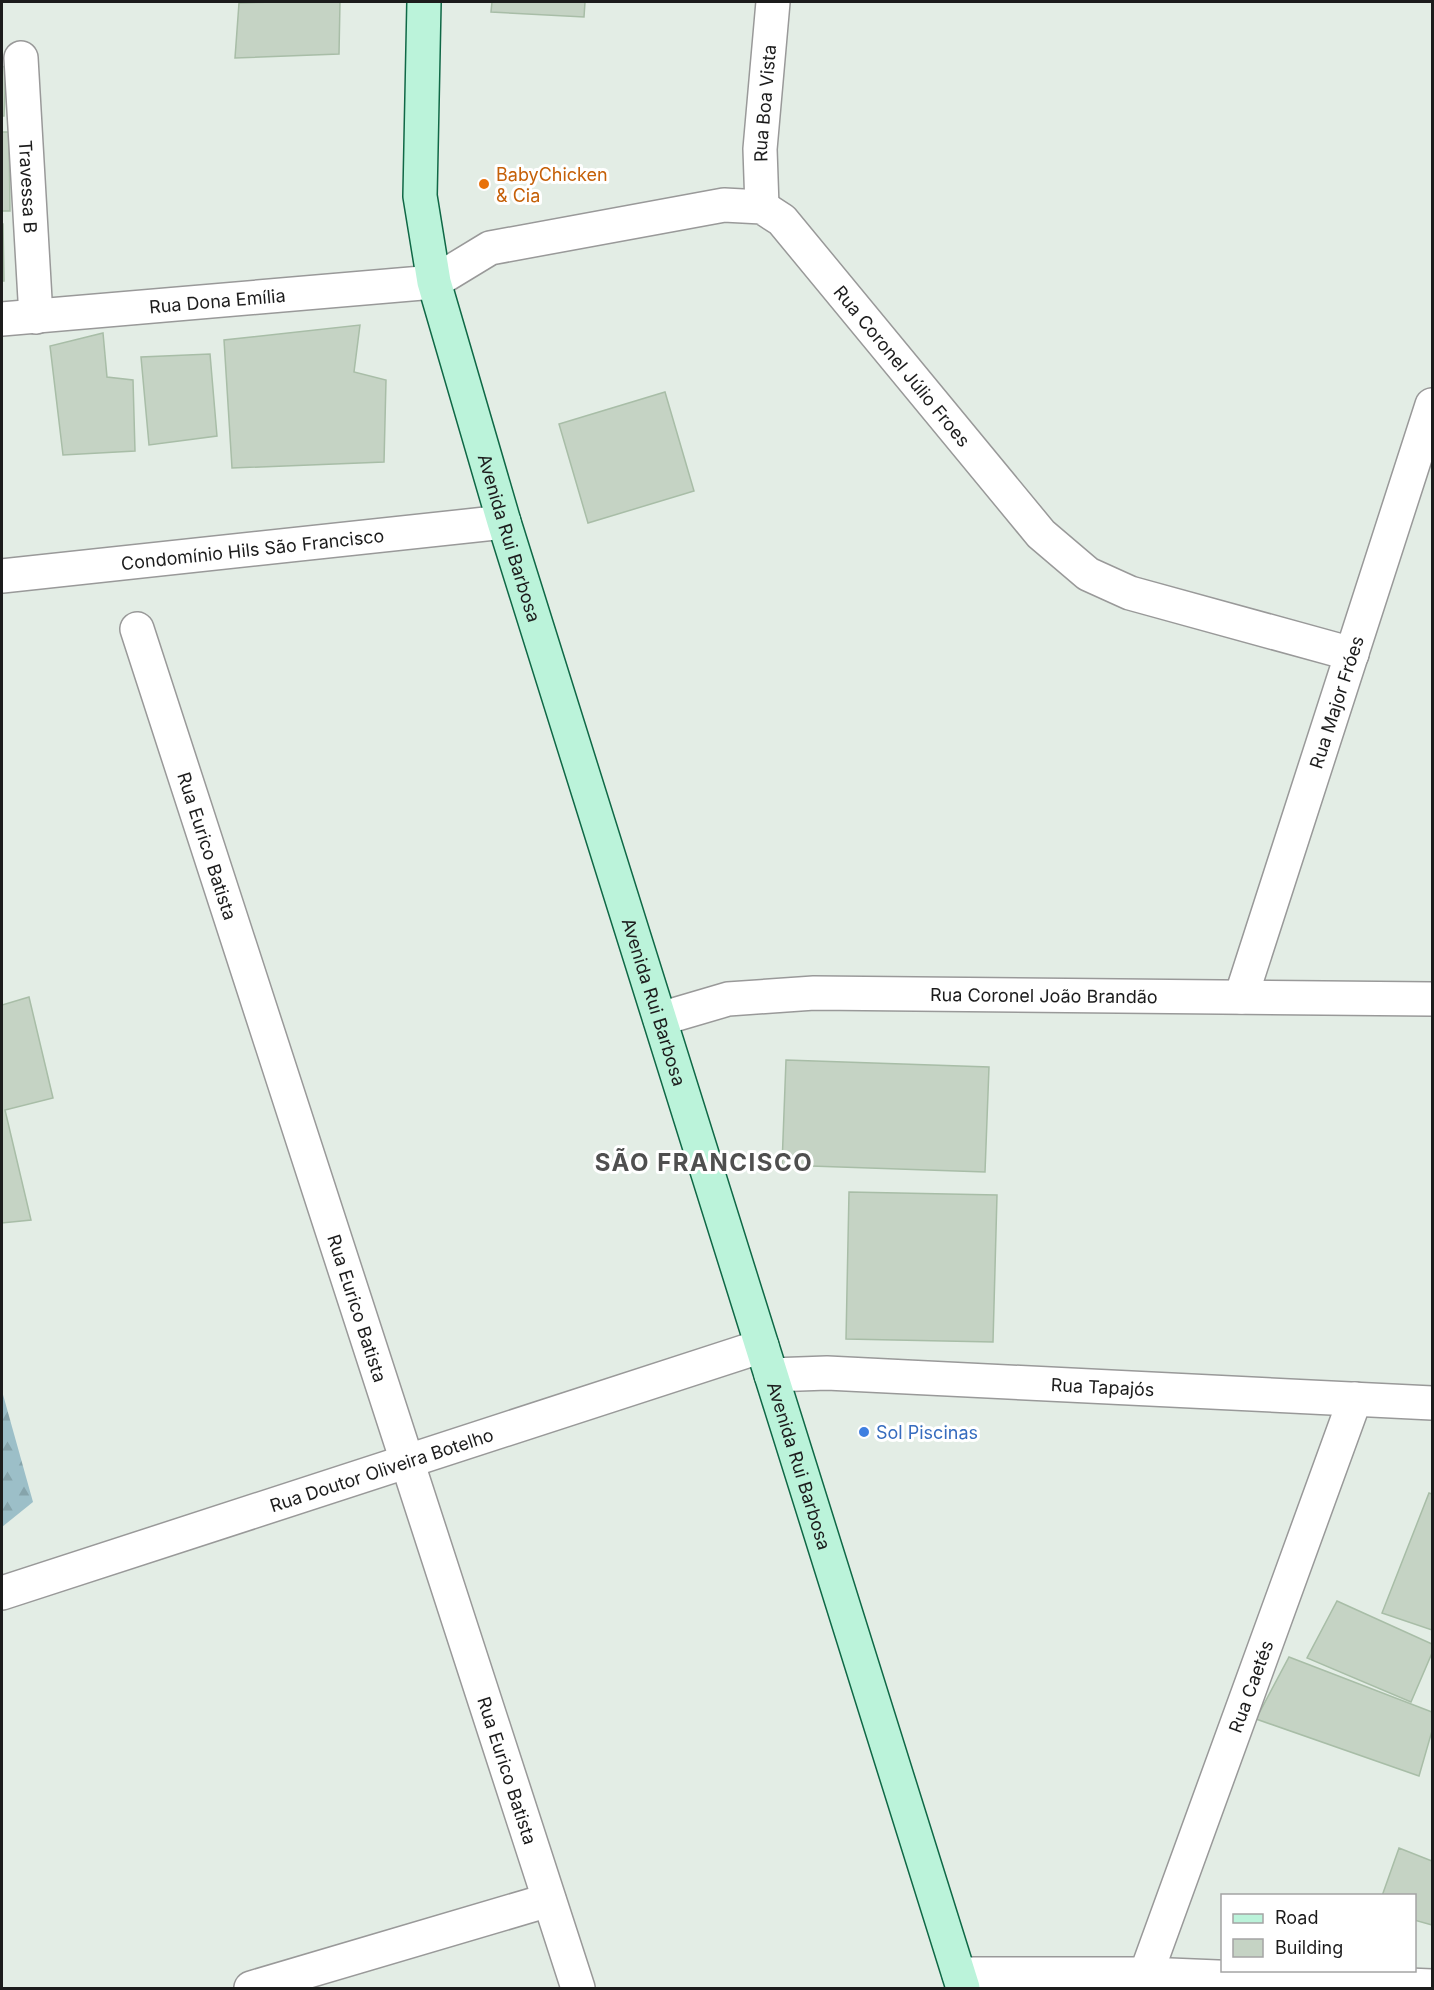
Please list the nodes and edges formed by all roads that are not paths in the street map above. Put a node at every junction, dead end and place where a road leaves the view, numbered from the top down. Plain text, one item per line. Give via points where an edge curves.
1 (423, 2) edge
2 (773, 2) edge
3 (21, 58) dead end
4 (762, 207) junction
5 (434, 282) junction
6 (36, 317) junction
7 (2, 319) edge
8 (1432, 405) edge
9 (504, 522) junction
10 (2, 576) edge
11 (137, 629) dead end
12 (1352, 654) junction
13 (1240, 997) junction
14 (1432, 999) edge
15 (660, 1019) junction
16 (767, 1361) junction
17 (1355, 1399) junction
18 (1432, 1403) edge
19 (407, 1461) junction
20 (2, 1593) edge
21 (549, 1900) junction
22 (1146, 1974) junction
23 (961, 1981) edge
24 (1432, 1986) edge
25 (251, 1989) edge
26 (578, 1989) edge

1 - 5 main road, Avenida Rui Barbosa via 420,196
2 - 4 street, Rua Boa Vista via 760,149
3 - 6 street, Travessa B
4 - 5 street via 724,205 490,248
4 - 12 street, Rua Coronel Júlio Froes via 782,220 1041,534 1088,574 1130,593
5 - 6 street, Rua Dona Emília
5 - 9 main road, Avenida Rui Barbosa
6 - 7 street, Rua Dona Emília
8 - 12 street, Rua Major Fróes
9 - 10 street, Condomínio Hils São Francisco
9 - 15 main road, Avenida Rui Barbosa
11 - 19 street, Rua Eurico Batista
12 - 13 street, Rua Major Fróes
13 - 14 street, Rua Coronel João Brandão
13 - 15 street, Rua Coronel João Brandão via 814,993 728,999
15 - 16 main road, Avenida Rui Barbosa
16 - 17 street, Rua Tapajós via 827,1373
16 - 19 street, Rua Doutor Oliveira Botelho
16 - 23 main road, Avenida Rui Barbosa
17 - 18 street, Rua Tapajós
17 - 22 street, Rua Caetés
19 - 20 street, Rua Doutor Oliveira Botelho
19 - 21 street, Rua Eurico Batista
21 - 25 street
21 - 26 street, Rua Eurico Batista
22 - 23 street
22 - 24 street

